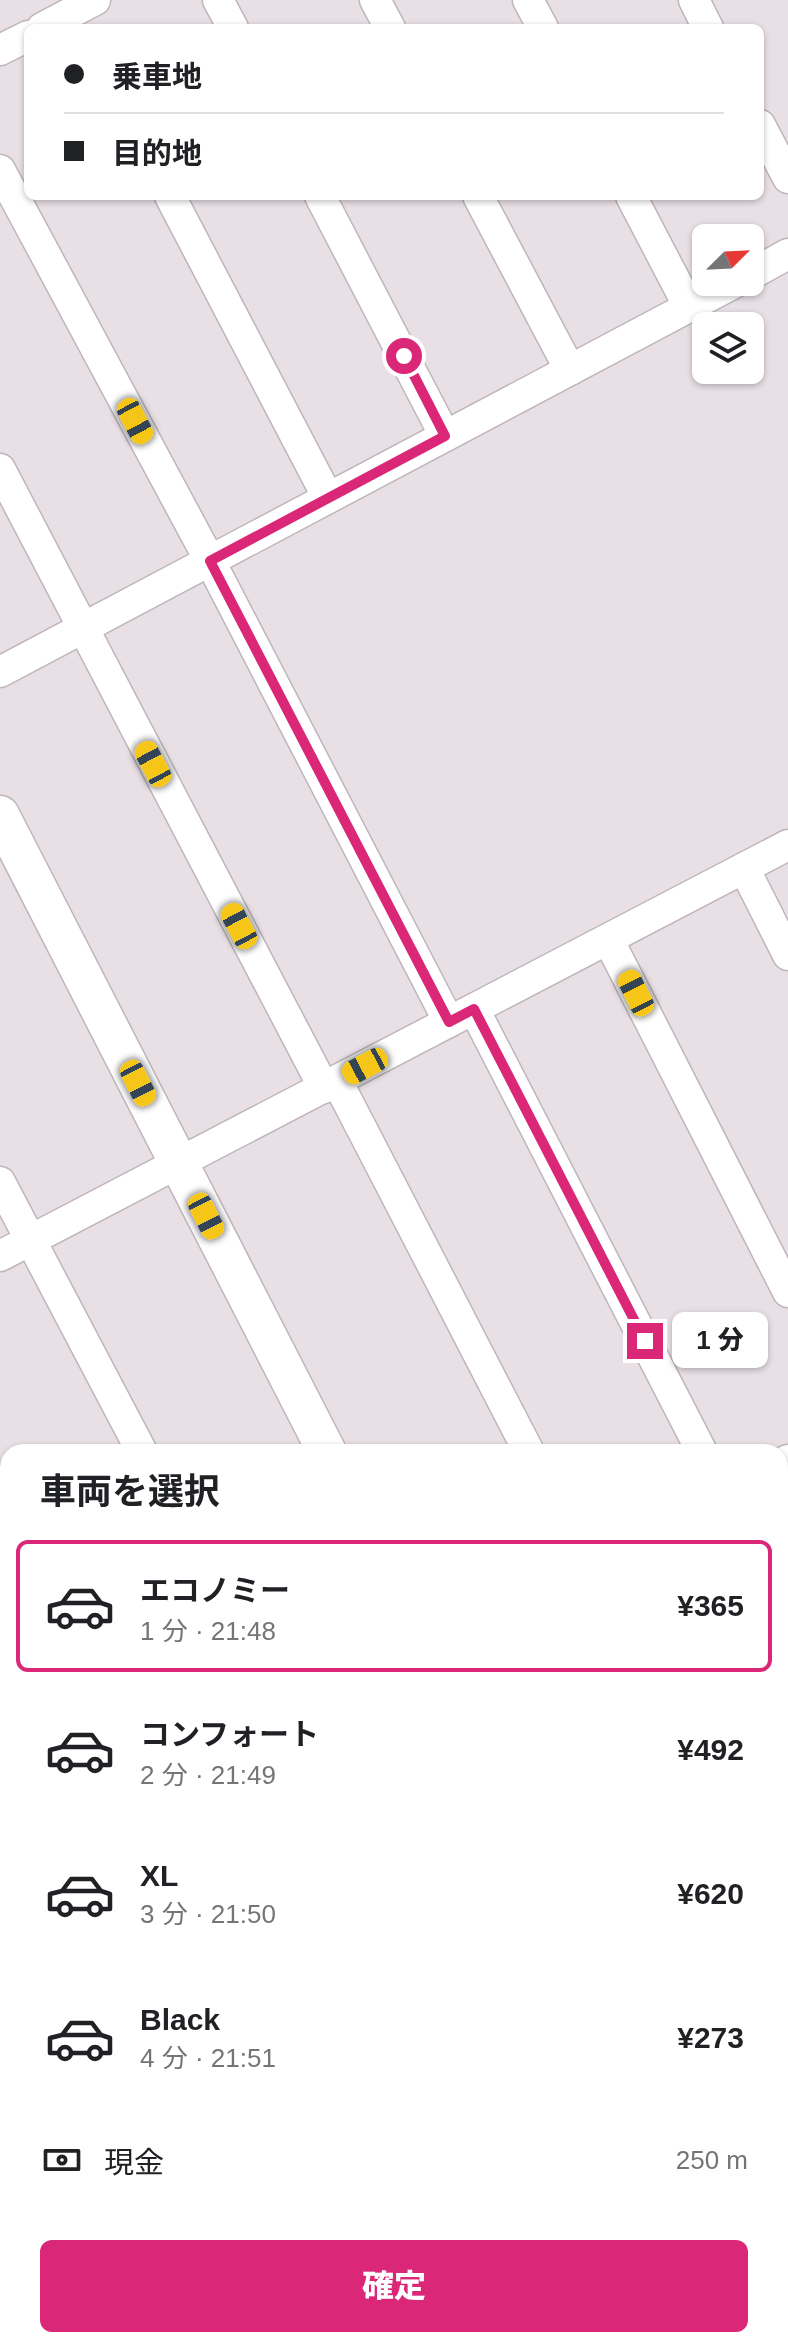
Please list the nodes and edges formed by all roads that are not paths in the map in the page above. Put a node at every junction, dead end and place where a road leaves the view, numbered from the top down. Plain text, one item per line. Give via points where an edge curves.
1 (218, 0) edge
2 (375, 0) edge
3 (528, 0) edge
4 (694, 0) edge
5 (84, 13) edge
6 (53, 24) edge
7 (231, 24) edge
8 (388, 24) edge
9 (541, 24) edge
10 (706, 24) edge
11 (24, 38) edge
12 (0, 50) edge
13 (764, 133) edge
14 (0, 170) edge
15 (788, 178) edge
16 (172, 200) edge
17 (322, 200) edge
18 (480, 200) edge
19 (633, 200) edge
20 (788, 254) edge
21 (764, 267) edge
22 (710, 296) edge
23 (689, 307) junction
24 (570, 370) junction
25 (445, 436) junction
26 (0, 469) edge
27 (328, 498) junction
28 (210, 561) junction
29 (82, 629) junction
30 (0, 672) edge
31 (0, 815) edge
32 (788, 845) edge
33 (744, 868) junction
34 (608, 939) junction
35 (788, 955) edge
36 (462, 1015) junction
37 (330, 1084) junction
38 (179, 1164) junction
39 (0, 1182) edge
40 (30, 1240) junction
41 (0, 1256) edge
42 (788, 1292) edge
43 (138, 1444) edge
44 (323, 1444) edge
45 (525, 1444) edge
46 (698, 1444) edge

1 - 7 street
2 - 8 street
3 - 9 street
4 - 10 street
5 - 6 street
11 - 12 street
13 - 15 street
14 - 28 street
16 - 27 street
17 - 25 street
18 - 24 street
19 - 23 street
20 - 21 street
22 - 23 street
23 - 24 street
24 - 25 street
25 - 27 street
26 - 29 street
27 - 28 street
28 - 29 street
28 - 36 street
29 - 30 street
29 - 37 street
31 - 38 street
32 - 33 street
33 - 34 street
33 - 35 street
34 - 36 street
34 - 42 street
36 - 37 street
36 - 46 street
37 - 38 street
37 - 45 street
38 - 40 street
38 - 44 street
39 - 40 street
40 - 41 street
40 - 43 street

